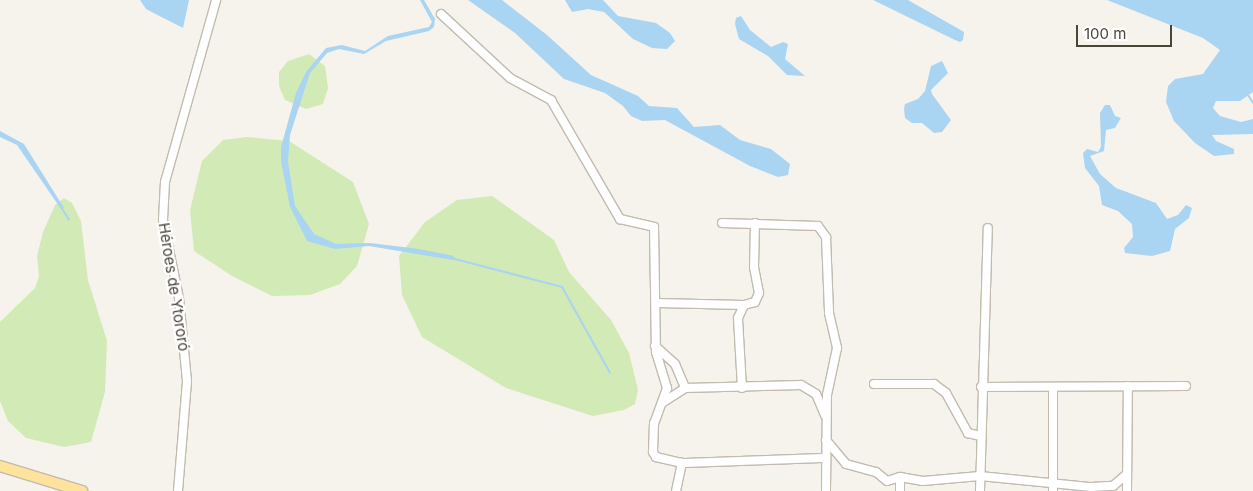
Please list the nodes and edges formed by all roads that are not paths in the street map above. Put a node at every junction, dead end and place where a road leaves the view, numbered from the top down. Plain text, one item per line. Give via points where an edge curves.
1 (216, 0) edge
2 (441, 14) dead end
3 (722, 223) dead end
4 (754, 223) junction
5 (988, 228) dead end
6 (657, 303) junction
7 (744, 305) junction
8 (655, 346) junction
9 (874, 384) dead end
10 (1128, 386) junction
11 (1186, 386) dead end
12 (981, 387) junction
13 (685, 388) junction
14 (742, 388) junction
15 (1053, 388) junction
16 (661, 404) junction
17 (828, 421) junction
18 (980, 436) junction
19 (826, 440) junction
20 (825, 458) junction
21 (682, 463) junction
22 (0, 466) edge
23 (1127, 474) junction
24 (980, 476) junction
25 (900, 477) junction
26 (887, 480) junction
27 (1113, 486) junction
28 (1053, 487) edge
29 (82, 491) edge
30 (178, 491) edge
31 (676, 491) edge
32 (681, 491) edge
33 (826, 491) edge
34 (896, 491) edge
35 (900, 491) edge
36 (980, 491) edge
37 (1120, 491) edge
38 (1127, 491) edge

1 - 30 street, Héroes de Ytororó via 165,182 163,220 179,298 187,381
2 - 6 street via 510,78 551,100 620,219 654,227
3 - 4 street
4 - 7 street via 754,267 759,297 756,302
4 - 17 street via 818,226 826,237 829,312 837,348 827,395
5 - 12 street
6 - 7 street
6 - 8 street
7 - 14 street via 738,318
8 - 13 street via 675,364
8 - 16 street via 666,388
9 - 18 street via 934,384 946,393 968,433
10 - 11 street
10 - 15 street
10 - 23 street
12 - 15 street
12 - 18 street
13 - 14 street
13 - 16 street
14 - 17 street via 801,385 810,388 820,400
15 - 28 street
16 - 21 street via 654,423 653,452 661,459
17 - 19 street
18 - 24 street
19 - 20 street
19 - 26 street via 846,464 876,472
20 - 21 street
20 - 33 street
21 - 31 street
21 - 32 street
22 - 29 main road
23 - 27 street
23 - 38 street
24 - 25 street via 923,481
24 - 28 street
24 - 36 street
25 - 26 street
25 - 35 street
26 - 34 street
27 - 28 street
27 - 37 street

